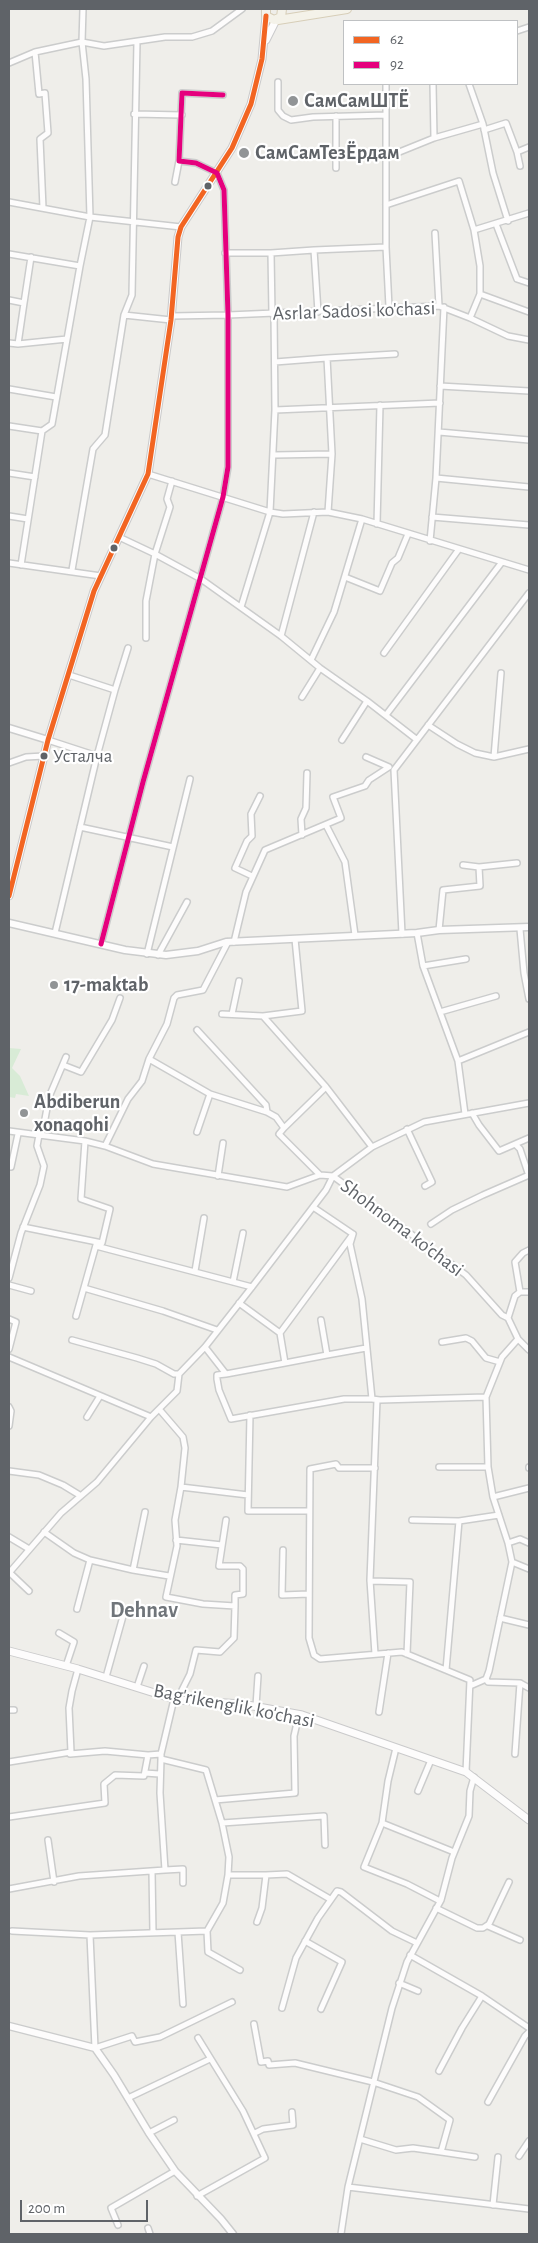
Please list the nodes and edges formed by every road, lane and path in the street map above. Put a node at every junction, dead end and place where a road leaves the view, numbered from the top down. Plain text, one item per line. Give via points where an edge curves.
1 (83, 9) edge
2 (242, 9) edge
3 (282, 9) edge
4 (347, 9) edge
5 (266, 11) edge
6 (277, 20) junction
7 (82, 42) junction
8 (137, 42) junction
9 (265, 42) junction
10 (35, 52) junction
11 (9, 63) edge
12 (278, 82) dead end
13 (386, 85) edge
14 (433, 85) edge
15 (469, 85) edge
16 (223, 95) dead end
17 (134, 114) junction
18 (182, 114) junction
19 (386, 115) junction
20 (336, 116) junction
21 (483, 127) junction
22 (434, 138) junction
23 (529, 147) edge
24 (517, 152) junction
25 (387, 157) junction
26 (178, 161) junction
27 (520, 166) dead end
28 (336, 168) dead end
29 (217, 173) junction
30 (175, 182) dead end
31 (9, 202) edge
32 (386, 205) junction
33 (42, 208) junction
34 (529, 214) edge
35 (90, 217) junction
36 (132, 221) junction
37 (508, 221) junction
38 (496, 224) junction
39 (181, 227) junction
40 (474, 230) junction
41 (435, 233) dead end
42 (386, 247) junction
43 (314, 250) junction
44 (271, 252) junction
45 (225, 253) junction
46 (9, 254) edge
47 (31, 257) junction
48 (80, 266) junction
49 (529, 283) edge
50 (480, 294) junction
51 (9, 300) edge
52 (24, 303) junction
53 (441, 307) junction
54 (389, 308) junction
55 (318, 312) junction
56 (529, 312) edge
57 (273, 313) junction
58 (124, 315) junction
59 (228, 315) junction
60 (171, 318) junction
61 (470, 318) junction
62 (67, 339) junction
63 (529, 340) edge
64 (9, 343) edge
65 (18, 344) junction
66 (395, 354) dead end
67 (327, 358) junction
68 (275, 362) junction
69 (440, 386) junction
70 (9, 389) edge
71 (529, 391) edge
72 (56, 397) junction
73 (440, 403) junction
74 (380, 406) junction
75 (330, 408) junction
76 (275, 410) junction
77 (9, 426) edge
78 (42, 431) junction
79 (439, 432) junction
80 (529, 440) edge
81 (332, 454) junction
82 (274, 455) junction
83 (9, 473) edge
84 (148, 474) junction
85 (35, 477) junction
86 (436, 478) junction
87 (172, 481) junction
88 (529, 487) edge
89 (224, 497) junction
90 (270, 512) junction
91 (314, 512) junction
92 (328, 512) junction
93 (9, 516) edge
94 (432, 517) junction
95 (28, 519) junction
96 (362, 519) junction
97 (377, 524) junction
98 (529, 525) edge
99 (408, 534) junction
100 (119, 537) junction
101 (430, 541) junction
102 (459, 549) junction
103 (155, 554) junction
104 (502, 562) junction
105 (9, 563) edge
106 (21, 566) junction
107 (72, 570) junction
108 (529, 570) edge
109 (101, 576) junction
110 (345, 577) junction
111 (200, 579) junction
112 (529, 593) edge
113 (241, 608) junction
114 (281, 636) junction
115 (146, 638) dead end
116 (128, 648) dead end
117 (384, 652) dead end
118 (311, 660) junction
119 (320, 668) junction
120 (501, 672) dead end
121 (68, 675) junction
122 (115, 690) junction
123 (302, 697) dead end
124 (367, 701) junction
125 (386, 715) junction
126 (428, 725) junction
127 (9, 728) edge
128 (416, 739) junction
129 (48, 740) junction
130 (342, 740) dead end
131 (529, 749) edge
132 (44, 756) junction
133 (97, 756) junction
134 (366, 757) dead end
135 (494, 757) junction
136 (9, 763) edge
137 (391, 769) junction
138 (307, 773) dead end
139 (190, 779) dead end
140 (260, 796) dead end
141 (326, 825) junction
142 (80, 827) junction
143 (302, 834) junction
144 (129, 837) junction
145 (173, 847) junction
146 (517, 863) dead end
147 (463, 865) dead end
148 (480, 867) junction
149 (252, 876) junction
150 (10, 884) edge
151 (9, 896) edge
152 (187, 902) dead end
153 (9, 923) edge
154 (529, 928) edge
155 (520, 929) junction
156 (439, 930) junction
157 (55, 933) junction
158 (417, 933) junction
159 (402, 934) junction
160 (355, 935) junction
161 (296, 939) junction
162 (231, 942) junction
163 (101, 944) junction
164 (146, 954) junction
165 (158, 955) junction
166 (466, 959) dead end
167 (423, 966) junction
168 (239, 981) dead end
169 (496, 996) dead end
170 (120, 998) dead end
171 (529, 999) edge
172 (440, 1012) junction
173 (222, 1014) dead end
174 (232, 1014) junction
175 (263, 1016) junction
176 (197, 1030) dead end
177 (529, 1032) edge
178 (66, 1058) dead end
179 (149, 1059) junction
180 (458, 1061) junction
181 (63, 1065) junction
182 (326, 1087) junction
183 (210, 1094) junction
184 (529, 1103) edge
185 (267, 1112) junction
186 (472, 1113) junction
187 (465, 1114) junction
188 (284, 1128) junction
189 (407, 1129) junction
190 (9, 1131) edge
191 (196, 1132) dead end
192 (18, 1134) junction
193 (39, 1135) junction
194 (529, 1138) edge
195 (86, 1141) junction
196 (223, 1143) dead end
197 (516, 1145) junction
198 (105, 1146) junction
199 (372, 1147) junction
200 (11, 1166) dead end
201 (320, 1175) junction
202 (529, 1175) edge
203 (218, 1176) junction
204 (333, 1176) junction
205 (425, 1186) dead end
206 (313, 1207) junction
207 (204, 1218) dead end
208 (431, 1224) dead end
209 (24, 1227) junction
210 (243, 1232) dead end
211 (353, 1234) junction
212 (97, 1244) junction
213 (529, 1250) edge
214 (195, 1272) junction
215 (9, 1278) edge
216 (233, 1282) junction
217 (9, 1285) edge
218 (252, 1287) junction
219 (84, 1288) junction
220 (30, 1291) dead end
221 (520, 1292) junction
222 (529, 1292) edge
223 (239, 1303) junction
224 (76, 1316) dead end
225 (508, 1318) junction
226 (9, 1320) edge
227 (321, 1320) dead end
228 (217, 1330) junction
229 (280, 1333) junction
230 (518, 1339) junction
231 (72, 1340) dead end
232 (442, 1342) dead end
233 (205, 1346) junction
234 (366, 1348) junction
235 (9, 1349) edge
236 (529, 1350) edge
237 (326, 1355) junction
238 (9, 1357) edge
239 (500, 1362) junction
240 (285, 1363) junction
241 (179, 1374) junction
242 (226, 1374) junction
243 (100, 1396) junction
244 (486, 1397) junction
245 (375, 1400) junction
246 (9, 1407) edge
247 (159, 1409) junction
248 (250, 1415) junction
249 (87, 1417) dead end
250 (151, 1417) junction
251 (9, 1426) edge
252 (439, 1467) dead end
253 (488, 1467) junction
254 (374, 1468) junction
255 (9, 1471) edge
256 (181, 1487) junction
257 (529, 1488) edge
258 (248, 1495) junction
259 (82, 1496) junction
260 (493, 1497) junction
261 (309, 1511) junction
262 (145, 1512) dead end
263 (499, 1515) junction
264 (226, 1520) dead end
265 (412, 1520) dead end
266 (459, 1522) junction
267 (44, 1532) junction
268 (9, 1537) edge
269 (176, 1540) junction
270 (508, 1543) junction
271 (529, 1543) edge
272 (222, 1545) junction
273 (29, 1549) junction
274 (283, 1550) dead end
275 (90, 1560) junction
276 (512, 1562) junction
277 (529, 1569) edge
278 (133, 1570) junction
279 (9, 1572) edge
280 (169, 1576) junction
281 (370, 1581) junction
282 (29, 1591) dead end
283 (309, 1594) junction
284 (235, 1606) junction
285 (125, 1609) dead end
286 (77, 1610) dead end
287 (500, 1618) junction
288 (529, 1626) edge
289 (60, 1633) dead end
290 (9, 1651) edge
291 (388, 1653) junction
292 (375, 1654) junction
293 (407, 1654) junction
294 (66, 1666) junction
295 (144, 1666) dead end
296 (78, 1669) junction
297 (446, 1670) junction
298 (258, 1676) dead end
299 (106, 1677) junction
300 (486, 1679) junction
301 (520, 1683) junction
302 (470, 1686) junction
303 (138, 1687) junction
304 (529, 1688) edge
305 (176, 1699) junction
306 (256, 1706) junction
307 (379, 1712) dead end
308 (299, 1714) junction
309 (396, 1748) junction
310 (70, 1754) junction
311 (515, 1754) dead end
312 (148, 1755) junction
313 (161, 1757) junction
314 (431, 1760) junction
315 (9, 1762) edge
316 (466, 1772) junction
317 (145, 1773) junction
318 (159, 1774) junction
319 (474, 1777) junction
320 (418, 1791) dead end
321 (215, 1800) junction
322 (9, 1817) edge
323 (529, 1820) edge
324 (222, 1823) junction
325 (382, 1823) junction
326 (48, 1840) dead end
327 (325, 1845) dead end
328 (454, 1852) junction
329 (165, 1870) junction
330 (152, 1871) junction
331 (228, 1875) junction
332 (266, 1875) junction
333 (54, 1882) junction
334 (509, 1882) dead end
335 (183, 1883) dead end
336 (9, 1889) edge
337 (330, 1899) junction
338 (440, 1901) junction
339 (436, 1908) junction
340 (257, 1922) dead end
341 (488, 1926) junction
342 (12, 1931) dead end
343 (207, 1931) junction
344 (178, 1932) junction
345 (153, 1933) junction
346 (90, 1935) junction
347 (520, 1940) dead end
348 (305, 1941) junction
349 (417, 1943) junction
350 (410, 1955) junction
351 (240, 1970) dead end
352 (399, 1983) junction
353 (418, 1991) dead end
354 (482, 1996) junction
355 (232, 2002) dead end
356 (183, 2004) dead end
357 (282, 2008) dead end
358 (321, 2009) dead end
359 (254, 2024) dead end
360 (9, 2026) edge
361 (529, 2030) edge
362 (198, 2038) dead end
363 (95, 2048) junction
364 (210, 2059) junction
365 (439, 2071) dead end
366 (373, 2082) junction
367 (128, 2098) junction
368 (488, 2102) dead end
369 (292, 2112) dead end
370 (174, 2120) dead end
371 (255, 2133) junction
372 (149, 2134) junction
373 (360, 2139) junction
374 (529, 2141) edge
375 (441, 2152) junction
376 (520, 2156) dead end
377 (475, 2157) dead end
378 (498, 2157) dead end
379 (175, 2171) junction
380 (348, 2187) junction
381 (197, 2196) junction
382 (493, 2205) junction
383 (529, 2209) edge
384 (118, 2225) dead end
385 (148, 2228) dead end
386 (150, 2234) edge
387 (233, 2234) edge
388 (341, 2234) edge

1 - 7 street
2 - 8 street via 212,31 192,37
3 - 6 main road
4 - 6 main road
5 - 6 main road via 271,20
5 - 9 main road
6 - 9 main road
7 - 8 street via 104,46
7 - 10 street
7 - 35 street
8 - 17 street
9 - 29 main road via 251,104
10 - 11 street
10 - 33 street via 39,94 45,93 48,133 40,139
12 - 20 street via 278,110 283,116 291,120
13 - 19 street
14 - 22 street
15 - 21 street
16 - 18 street via 182,93
17 - 18 street
17 - 36 street
18 - 26 street
19 - 20 street
19 - 25 street
20 - 28 street
21 - 22 street
21 - 24 street via 506,123
21 - 37 street
22 - 25 street
23 - 24 street
24 - 27 street
25 - 32 street
26 - 29 street via 196,163
26 - 30 street
29 - 39 main road
29 - 45 street via 224,190
31 - 33 street
32 - 40 street via 459,181
32 - 42 street
33 - 35 street
34 - 37 street
35 - 36 street
35 - 48 street
36 - 39 street
36 - 58 street via 132,295
37 - 38 street
38 - 40 street
38 - 49 street via 517,279
39 - 60 main road
40 - 50 street via 480,266
41 - 53 street
42 - 43 street
42 - 54 street
43 - 44 street
43 - 55 street
44 - 45 street
44 - 57 street
45 - 59 street
46 - 47 street
47 - 48 street
47 - 52 street
48 - 62 street
50 - 56 street
50 - 61 street
51 - 52 street
52 - 65 street
53 - 54 street, Asrlar Sadosi ko'chasi
53 - 61 street, Asrlar Sadosi ko'chasi
53 - 69 street
54 - 55 street, Asrlar Sadosi ko'chasi
55 - 57 street, Asrlar Sadosi ko'chasi
57 - 59 street, Asrlar Sadosi ko'chasi
57 - 68 street
58 - 60 street, Asrlar Sadosi ko'chasi
58 - 107 street via 105,436 93,449
59 - 60 street, Asrlar Sadosi ko'chasi
59 - 89 street via 228,467
60 - 84 main road
61 - 63 street, Asrlar Sadosi ko'chasi via 508,336
62 - 65 street
62 - 72 street
64 - 65 street
66 - 67 street
67 - 68 street
67 - 75 street
68 - 76 street
69 - 71 street
69 - 73 street
70 - 72 street
72 - 78 street via 52,424
73 - 74 street
73 - 79 street
74 - 75 street
74 - 97 street
75 - 76 street
75 - 81 street
76 - 82 street
77 - 78 street
78 - 85 street
79 - 80 street
79 - 86 street
81 - 82 street
81 - 92 street
82 - 90 street
83 - 85 street
84 - 87 street
84 - 100 main road
85 - 95 street
86 - 88 street
86 - 94 street
87 - 89 street
87 - 103 street via 167,499 170,507
89 - 90 street
89 - 111 street
90 - 91 street
90 - 113 street
91 - 92 street
91 - 114 street
92 - 96 street
93 - 95 street
94 - 98 street
94 - 101 street
95 - 106 street
96 - 97 street
96 - 110 street
97 - 99 street
99 - 101 street
99 - 110 street via 380,591
100 - 103 street
100 - 109 main road
101 - 102 street
102 - 104 street
102 - 117 street
103 - 111 street
103 - 115 street via 146,601
104 - 108 street
104 - 125 street
105 - 106 street
106 - 107 street
107 - 109 street
109 - 121 main road
110 - 118 street via 334,612
111 - 113 street
111 - 144 street
112 - 126 street
113 - 114 street
114 - 118 street
116 - 122 street
118 - 119 street
119 - 123 street
119 - 124 street
120 - 135 street
121 - 122 street
121 - 129 main road
122 - 133 street
124 - 125 street
124 - 130 street
125 - 128 street
126 - 128 street
126 - 135 street via 466,748
127 - 129 street
128 - 137 street
129 - 132 main road
129 - 133 street
131 - 135 street
132 - 136 street via 26,756
132 - 150 main road
133 - 142 street
134 - 137 street
137 - 141 street via 369,780 365,786 333,797 342,818
137 - 159 street
138 - 143 street
139 - 145 street
140 - 149 street via 251,814 252,836 235,868
141 - 143 street
141 - 160 street via 345,862
142 - 144 street
142 - 157 street
143 - 149 street via 264,850
144 - 145 street
144 - 163 street
145 - 164 street
146 - 148 street
147 - 148 street
148 - 156 street via 480,886 443,890
149 - 162 street
150 - 151 main road
152 - 165 street
153 - 157 street
154 - 155 street
155 - 156 street
155 - 171 street
156 - 158 street
157 - 163 street
158 - 159 street
158 - 167 street
159 - 160 street
160 - 161 street
161 - 162 street
161 - 175 street via 302,1011
162 - 165 street via 198,951
162 - 179 street via 203,990 174,998
163 - 164 street
164 - 165 street
166 - 167 street
167 - 172 street
168 - 174 street
169 - 172 street
170 - 181 street via 112,1020 81,1072
172 - 180 street
173 - 174 street
174 - 175 street
175 - 182 street
176 - 185 street via 266,1105
177 - 180 street
178 - 181 street
179 - 183 street
179 - 198 street via 142,1080 128,1099
180 - 187 street
181 - 193 street via 49,1097
182 - 188 street
182 - 199 street
183 - 185 street
183 - 191 street
184 - 186 street
185 - 188 street
186 - 187 street
186 - 197 street via 499,1151
187 - 189 street via 424,1122
188 - 201 street via 279,1134
189 - 199 street
189 - 205 street via 432,1182
190 - 192 street, Shohnoma ko'chasi
192 - 193 street, Shohnoma ko'chasi
192 - 200 street
193 - 195 street, Shohnoma ko'chasi
193 - 209 street via 37,1146 44,1166
194 - 197 street
195 - 198 street, Shohnoma ko'chasi
195 - 212 street via 81,1199 110,1209 102,1243
196 - 203 street
197 - 202 street
198 - 203 street, Shohnoma ko'chasi via 153,1164
199 - 204 street
201 - 203 street, Shohnoma ko'chasi via 287,1187
201 - 204 street, Shohnoma ko'chasi
202 - 208 street via 452,1210
204 - 206 street
204 - 225 street, Shohnoma ko'chasi via 466,1274
206 - 211 street
206 - 218 street
207 - 214 street
209 - 212 street
209 - 215 street
210 - 216 street
211 - 229 street
211 - 234 street via 350,1244 361,1292
212 - 214 street
212 - 219 street
213 - 221 street via 515,1262
214 - 216 street
216 - 218 street
217 - 220 street
218 - 223 street
219 - 224 street
219 - 228 street
221 - 222 street
221 - 225 street via 515,1296
223 - 228 street
223 - 229 street
225 - 230 street, Shohnoma ko'chasi
226 - 235 street via 16,1322
227 - 237 street
228 - 233 street
229 - 240 street
230 - 236 street, Shohnoma ko'chasi
230 - 239 street
231 - 241 street via 156,1364
232 - 239 street via 466,1338 486,1358
233 - 241 street
233 - 242 street
234 - 237 street
234 - 245 street
237 - 240 street
238 - 243 street
239 - 244 street
240 - 242 street
241 - 247 street via 177,1391
242 - 248 street via 217,1375 217,1379 231,1419
243 - 249 street
243 - 250 street
244 - 245 street
244 - 253 street
245 - 248 street via 344,1399
245 - 254 street
246 - 251 street
247 - 250 street
247 - 256 street via 183,1436
248 - 258 street
250 - 259 street
252 - 253 street
253 - 260 street
254 - 261 street via 339,1468 336,1464 310,1468
254 - 281 street
255 - 259 street via 39,1475
256 - 258 street
256 - 269 street via 175,1520
257 - 260 street
258 - 261 street via 248,1511
259 - 267 street
260 - 263 street
261 - 283 street
262 - 278 street
263 - 266 street
263 - 270 street
264 - 272 street
265 - 266 street
266 - 297 street
267 - 273 street
267 - 275 street
268 - 273 street
269 - 272 street
269 - 280 street
270 - 271 street via 520,1539
270 - 276 street
272 - 284 street via 219,1566 240,1566 243,1569 243,1594 235,1594
273 - 279 street
274 - 283 street via 282,1595
275 - 278 street
275 - 286 street
276 - 277 street
276 - 287 street
278 - 280 street
279 - 282 street
280 - 284 street via 166,1597
281 - 292 street
281 - 293 street via 410,1582
283 - 292 street via 309,1638 317,1658
284 - 305 street via 234,1638 220,1652 196,1650 190,1674
285 - 299 street
287 - 288 street
287 - 300 street
289 - 294 street via 74,1642
290 - 294 main road, Bag'rikenglik ko'chasi
291 - 292 street
291 - 293 street
291 - 307 street
293 - 297 street
294 - 296 main road, Bag'rikenglik ko'chasi
295 - 303 street
296 - 299 main road, Bag'rikenglik ko'chasi
296 - 310 street via 69,1708
297 - 302 street via 470,1680
298 - 306 street
299 - 303 main road, Bag'rikenglik ko'chasi
300 - 301 street via 488,1682
300 - 302 street
301 - 304 street
301 - 311 street
302 - 316 street
303 - 305 main road, Bag'rikenglik ko'chasi
305 - 306 main road, Bag'rikenglik ko'chasi
305 - 313 street
306 - 308 main road, Bag'rikenglik ko'chasi
308 - 309 main road, Bag'rikenglik ko'chasi
308 - 321 street via 294,1736 295,1793
309 - 314 main road, Bag'rikenglik ko'chasi
309 - 325 street
310 - 312 street via 105,1750
310 - 315 street
312 - 313 street
312 - 317 street
313 - 318 street
313 - 321 street via 206,1770
314 - 316 main road, Bag'rikenglik ko'chasi
314 - 320 street
316 - 319 main road, Bag'rikenglik ko'chasi
317 - 318 street
317 - 322 street via 144,1776 113,1776 104,1784 106,1800 102,1804
318 - 329 street
319 - 323 main road, Bag'rikenglik ko'chasi
319 - 328 street via 469,1816
321 - 324 street
324 - 327 street via 324,1816
324 - 331 street via 229,1857
325 - 328 street
325 - 338 street via 364,1867
326 - 333 street
328 - 338 street
329 - 330 street
329 - 335 street via 183,1870
330 - 333 street via 79,1876
330 - 345 street
331 - 332 street
331 - 343 street via 223,1902
332 - 337 street via 287,1874
332 - 340 street
333 - 336 street
334 - 341 street
337 - 348 street
337 - 349 street via 335,1892 341,1892 392,1931
338 - 339 street
339 - 341 street via 477,1928
339 - 349 street
341 - 347 street
342 - 346 street
343 - 344 street
343 - 351 street via 208,1952
344 - 345 street
344 - 356 street
345 - 346 street
346 - 363 street
348 - 357 street via 296,1958
348 - 358 street via 342,1962
349 - 350 street
350 - 352 street
350 - 354 street
352 - 353 street
352 - 366 street
354 - 361 street
354 - 365 street
355 - 363 street via 160,2037 135,2042 132,2036
359 - 366 street via 261,2062 268,2061 269,2065 302,2064
360 - 363 street
361 - 368 street
362 - 364 street
363 - 367 street
364 - 367 street
364 - 371 street
366 - 373 street
366 - 375 street via 418,2096 450,2120
367 - 372 street
369 - 371 street via 293,2125
370 - 372 street
371 - 381 street via 265,2158
372 - 379 street
373 - 375 street via 396,2150 413,2148
373 - 380 street
374 - 376 street
375 - 377 street
378 - 382 street
379 - 381 street
379 - 384 street via 111,2208
380 - 382 street
380 - 388 street
381 - 387 street
382 - 383 street
385 - 386 street

